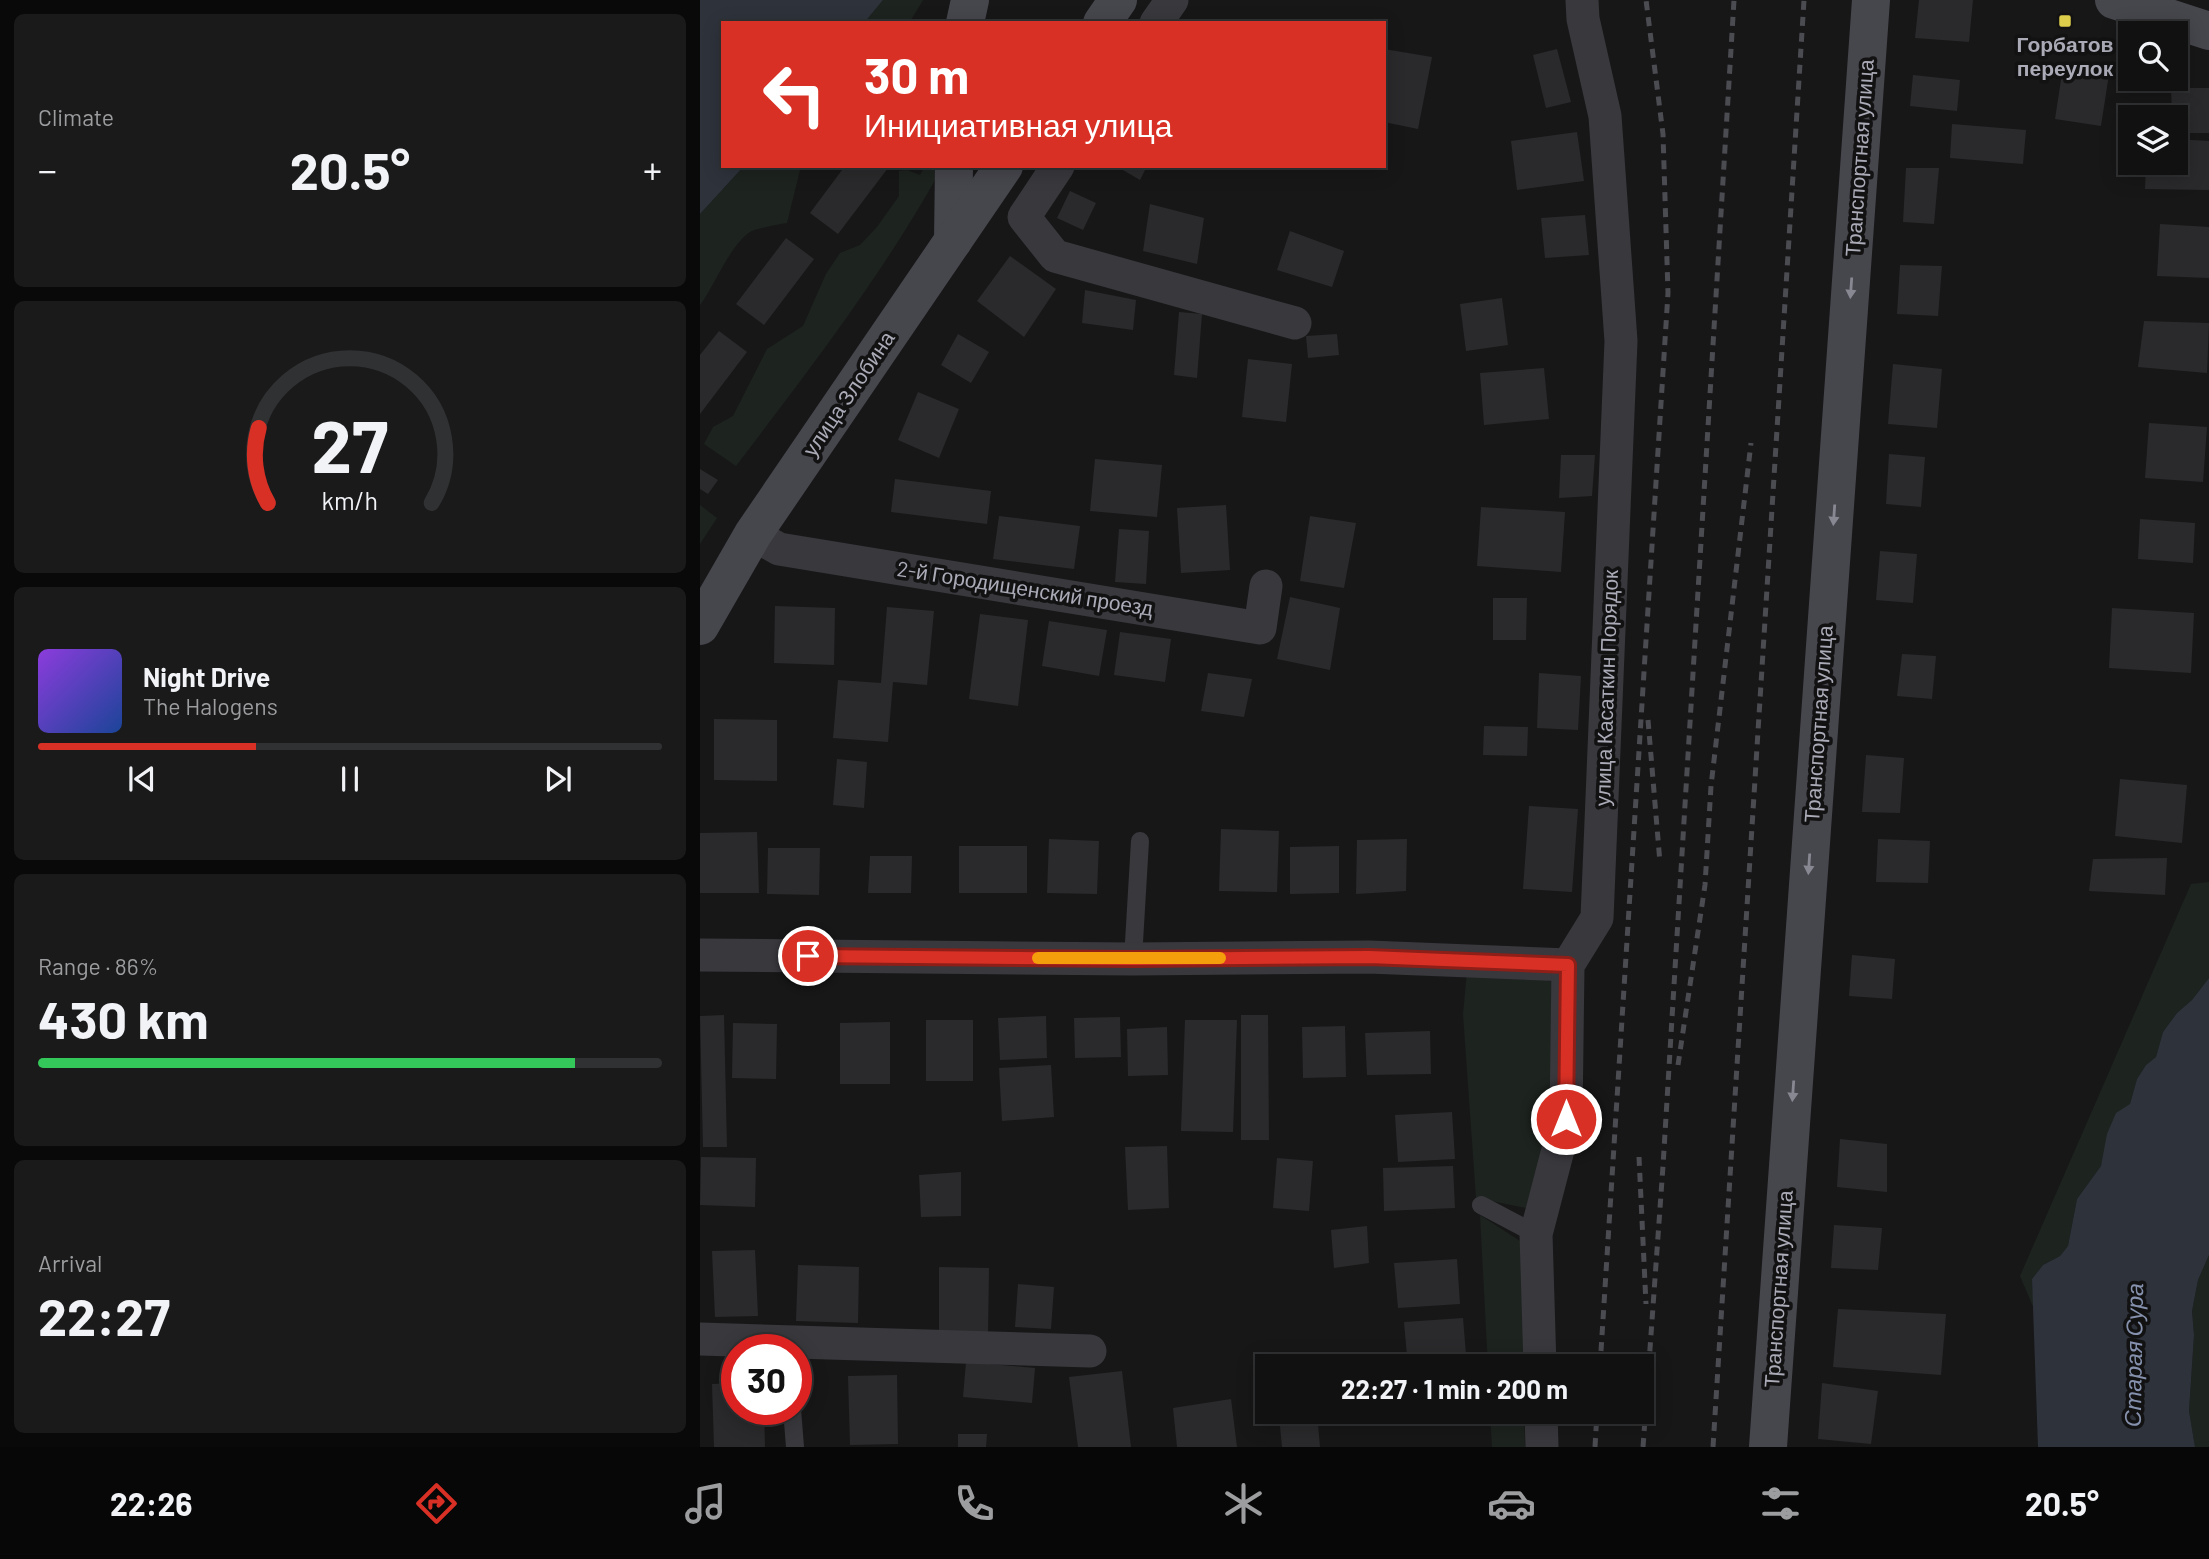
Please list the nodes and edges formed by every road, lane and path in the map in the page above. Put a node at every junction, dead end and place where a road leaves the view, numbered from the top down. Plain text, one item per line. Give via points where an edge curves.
1 (970, 0) edge
2 (1118, 0) edge
3 (1172, 0) edge
4 (1582, 0) edge
5 (1871, 0) edge
6 (2114, 0) edge
7 (965, 21) edge
8 (1103, 21) edge
9 (1157, 21) edge
10 (2209, 31) edge
11 (954, 168) edge
12 (1003, 168) edge
13 (1057, 168) edge
14 (953, 241) junction
15 (1295, 323) dead end
16 (753, 534) junction
17 (1266, 586) dead end
18 (700, 626) edge
19 (1140, 841) dead end
20 (700, 955) edge
21 (1133, 959) junction
22 (1568, 965) junction
23 (1481, 1205) dead end
24 (1536, 1234) junction
25 (700, 1339) edge
26 (721, 1341) edge
27 (812, 1346) edge
28 (1090, 1351) dead end
29 (1540, 1354) edge
30 (1541, 1424) edge
31 (793, 1425) edge
32 (795, 1447) edge
33 (1542, 1447) edge
34 (1768, 1447) edge

1 - 7 main road
2 - 8 main road
3 - 9 street
4 - 22 street, улица Касаткин Порядок via 1605,116 1620,341 1597,918
5 -> 34 main road, Транспортная улица
6 - 10 main road
11 - 14 main road
12 - 14 main road, улица Злобина
13 - 15 street via 1024,217 1055,256
14 - 16 main road, улица Злобина
16 - 17 street, 2-й Городищенский проезд via 779,549 1260,628
16 - 18 main road, улица Злобина
19 - 21 lane
20 - 21 street
21 - 22 street via 1369,957
22 - 24 street via 1566,1119
23 - 24 lane
24 - 29 street
25 - 26 street
27 - 28 street
30 - 33 street
31 - 32 lane

